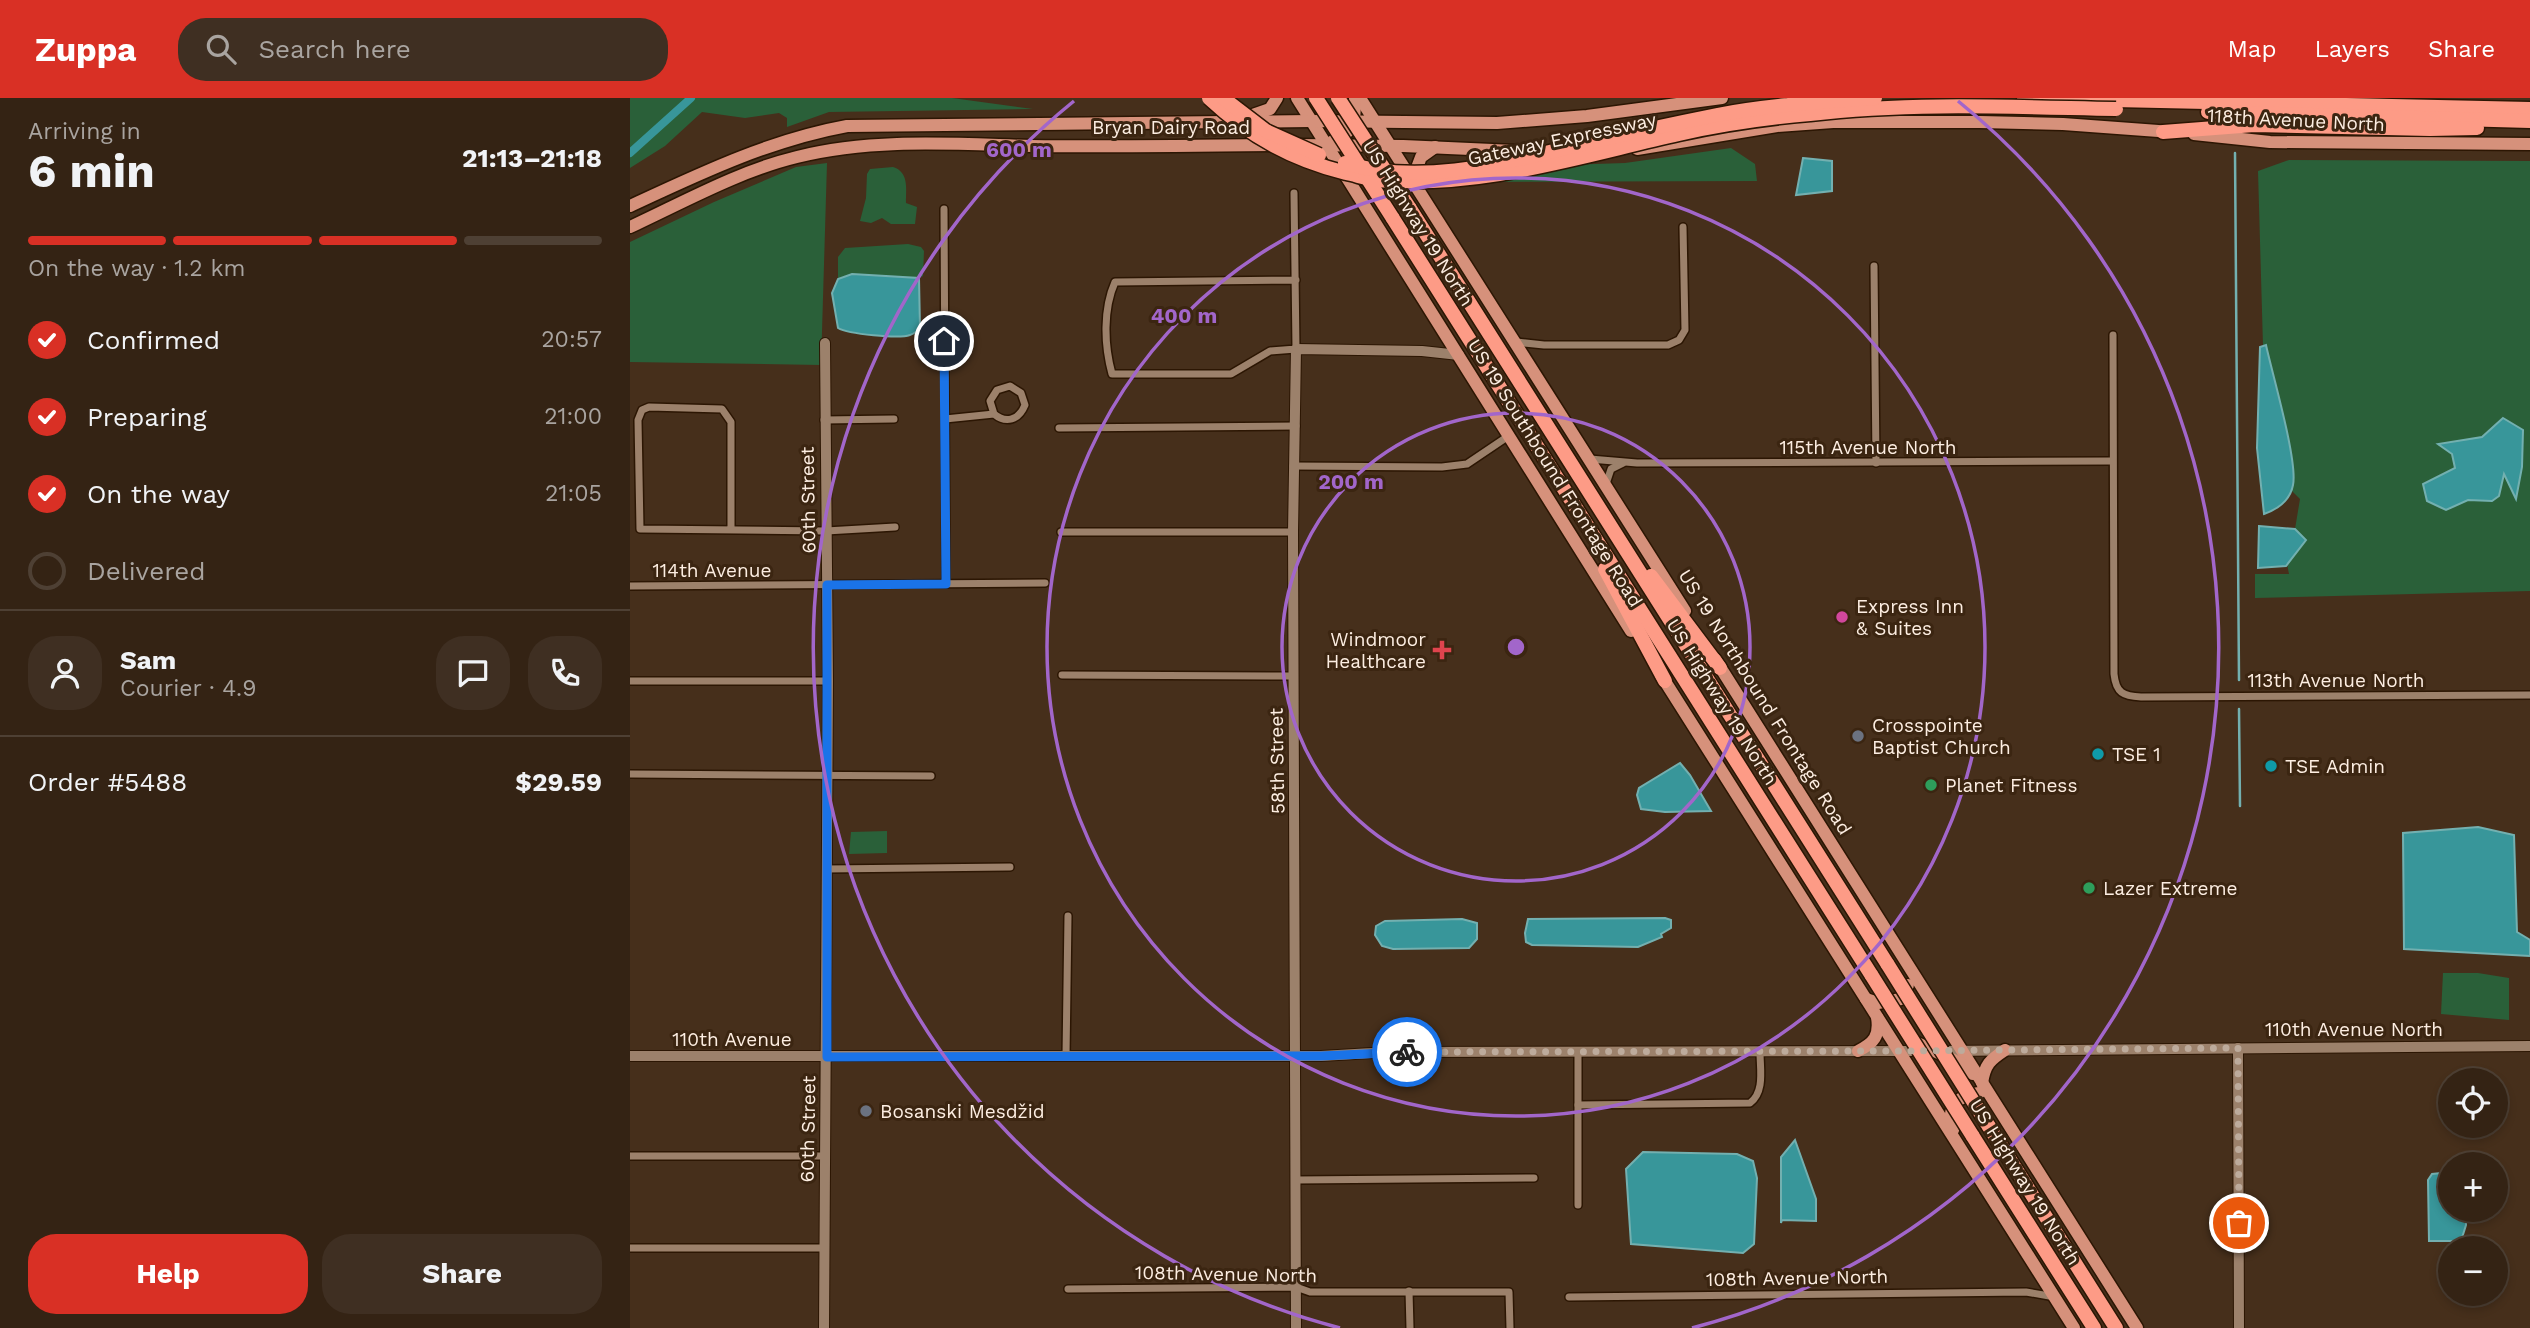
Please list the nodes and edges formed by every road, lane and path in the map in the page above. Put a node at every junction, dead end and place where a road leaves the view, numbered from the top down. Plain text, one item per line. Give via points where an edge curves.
1 (1209, 98) edge
2 (1223, 98) edge
3 (1278, 98) edge
4 (1298, 98) edge
5 (1316, 98) edge
6 (1338, 98) edge
7 (1355, 98) edge
8 (1360, 98) edge
9 (1722, 98) edge
10 (1875, 98) edge
11 (2024, 98) edge
12 (2344, 98) edge
13 (2116, 105) junction
14 (2390, 106) junction
15 (2529, 117) edge
16 (1311, 121) junction
17 (1217, 122) junction
18 (1375, 122) junction
19 (2163, 132) junction
20 (1356, 133) junction
21 (1326, 144) junction
22 (2530, 144) edge
23 (1392, 145) junction
24 (1435, 147) junction
25 (1401, 160) junction
26 (1348, 178) junction
27 (1412, 181) junction
28 (1294, 193) dead end
29 (1421, 195) junction
30 (630, 206) edge
31 (944, 209) dead end
32 (1372, 215) junction
33 (630, 227) edge
34 (1683, 227) dead end
35 (1874, 266) dead end
36 (1296, 280) junction
37 (1442, 328) junction
38 (2113, 335) dead end
39 (1513, 341) junction
40 (825, 343) dead end
41 (1544, 345) junction
42 (1296, 349) junction
43 (1422, 351) junction
44 (1459, 355) junction
45 (1528, 365) junction
46 (994, 414) junction
47 (894, 419) dead end
48 (945, 419) junction
49 (824, 420) junction
50 (1296, 426) junction
51 (1059, 428) dead end
52 (1510, 435) junction
53 (1590, 459) junction
54 (2112, 461) junction
55 (1623, 463) junction
56 (1876, 463) junction
57 (1293, 466) junction
58 (1606, 485) junction
59 (1563, 486) junction
60 (1603, 515) junction
61 (895, 527) dead end
62 (731, 529) junction
63 (826, 531) junction
64 (1061, 532) dead end
65 (1293, 532) junction
66 (1045, 583) dead end
67 (946, 584) junction
68 (827, 585) junction
69 (630, 586) edge
70 (1720, 668) junction
71 (1062, 675) dead end
72 (1293, 676) junction
73 (630, 681) edge
74 (828, 681) junction
75 (1665, 681) junction
76 (2530, 695) edge
77 (630, 774) edge
78 (827, 776) junction
79 (931, 776) dead end
80 (1010, 867) dead end
81 (826, 869) junction
82 (1068, 916) dead end
83 (1906, 963) junction
84 (1866, 999) junction
85 (1930, 1000) junction
86 (1876, 1013) junction
87 (2530, 1045) edge
88 (2238, 1048) junction
89 (2005, 1050) junction
90 (1858, 1051) junction
91 (1900, 1051) junction
92 (1931, 1051) junction
93 (1963, 1051) junction
94 (1578, 1052) junction
95 (1760, 1052) junction
96 (630, 1056) edge
97 (1066, 1056) junction
98 (1296, 1056) junction
99 (827, 1057) junction
100 (1982, 1083) junction
101 (1992, 1099) junction
102 (1931, 1100) junction
103 (1578, 1105) junction
104 (1957, 1142) junction
105 (630, 1156) edge
106 (825, 1156) junction
107 (1534, 1178) dead end
108 (1296, 1180) junction
109 (1578, 1205) dead end
110 (630, 1248) edge
111 (824, 1248) junction
112 (2038, 1270) junction
113 (1296, 1287) junction
114 (1068, 1289) dead end
115 (1409, 1291) junction
116 (2026, 1292) junction
117 (1569, 1297) dead end
118 (2055, 1297) junction
119 (824, 1328) edge
120 (1296, 1328) edge
121 (1410, 1328) edge
122 (1510, 1328) edge
123 (2074, 1328) edge
124 (2094, 1328) edge
125 (2116, 1328) edge
126 (2137, 1328) edge
127 (2239, 1328) edge

1 - 13 highway, Gateway Expressway, bridge via 1264,141 1297,158 1375,180 1429,181 1479,178 1683,133 1810,114 1891,107
2 - 10 highway, Gateway Expressway, bridge via 1266,131 1306,151 1352,165 1400,172 1495,164 1720,115
3 - 17 main road via 1270,109 1255,116
4 - 16 main road, US 19 Southbound Frontage Road
4 - 20 main road
5 - 59 highway, US Highway 19 North, bridge
6 - 60 highway, US Highway 19 North, bridge
7 - 20 main road
8 - 18 main road, US 19 Northbound Frontage Road
9 - 18 main road via 1541,121
11 - 13 highway, Gateway Expressway
12 - 14 highway
13 - 14 highway, Gateway Expressway
13 - 15 highway, Gateway Expressway
14 - 15 highway, Gateway Expressway
15 - 19 highway via 2479,128 2253,125
16 - 17 main road, Bryan Dairy Road
16 - 20 main road, Bryan Dairy Road
16 - 21 main road, US 19 Southbound Frontage Road
17 - 30 main road, Bryan Dairy Road via 847,126 769,145
18 - 20 main road, Bryan Dairy Road
18 - 23 main road, US 19 Northbound Frontage Road
19 - 22 main road, 118th Avenue North via 2270,142
19 - 24 main road, 118th Avenue North via 2063,124 1861,122 1777,126 1612,152
20 - 21 main road
20 - 23 main road, Bryan Dairy Road
20 - 25 main road
20 - 26 main road
21 - 26 main road, US 19 Southbound Frontage Road
21 - 33 main road, Bryan Dairy Road via 845,147 747,173
23 - 24 main road, 118th Avenue North
23 - 25 main road, US 19 Northbound Frontage Road
24 - 27 main road via 1421,157
25 - 27 main road, US 19 Northbound Frontage Road
26 - 32 main road, US 19 Southbound Frontage Road
27 - 29 main road, US 19 Northbound Frontage Road
28 - 36 street, 58th Street
29 - 32 main road via 1403,186 1387,187 1373,201
29 - 39 main road, US 19 Northbound Frontage Road
31 - 48 street
32 - 37 main road, US 19 Southbound Frontage Road
34 - 41 street via 1685,330 1679,340 1668,345
35 - 56 street
36 - 42 street, 58th Street
36 - 42 street via 1115,282 1107,300 1112,374 1231,374 1270,351
37 - 43 street via 1438,343
37 - 44 main road, US 19 Southbound Frontage Road
38 - 54 street
39 - 41 street
39 - 45 main road, US 19 Northbound Frontage Road
40 - 49 street, 60th Street
41 - 45 street via 1535,348
42 - 43 street
42 - 50 street, 58th Street
43 - 44 street
44 - 52 main road, US 19 Southbound Frontage Road
45 - 53 main road, US 19 Northbound Frontage Road
46 - 46 street via 1005,420 1018,417 1025,405 1021,393 1010,386 997,390 990,401
46 - 48 street
47 - 49 street
48 - 67 street
49 - 63 street, 60th Street
50 - 51 street
50 - 57 street, 58th Street
52 - 57 street via 1467,464
52 - 75 main road, US 19 Southbound Frontage Road
53 - 55 street, 115th Avenue North
53 - 58 main road, US 19 Northbound Frontage Road
54 - 56 street, 115th Avenue North
54 - 76 street, 113th Avenue North via 2115,685 2123,694
55 - 56 street, 115th Avenue North
55 - 58 street via 1611,469
57 - 65 street, 58th Street
58 - 70 main road, US 19 Northbound Frontage Road
59 - 75 highway
59 - 124 highway, US Highway 19 North, bridge
60 - 70 highway
60 - 125 highway, US Highway 19 North, bridge
61 - 63 street
62 - 62 street via 731,422 722,409 642,410 638,420 640,529
62 - 63 street
63 - 68 street, 60th Street
64 - 65 street
65 - 72 street, 58th Street
66 - 67 street, 114th Avenue
67 - 68 street, 114th Avenue
68 - 69 street, 114th Avenue
68 - 74 street, 60th Street
70 - 83 main road, US 19 Northbound Frontage Road
71 - 72 street
72 - 98 street, 58th Street
73 - 74 street
74 - 78 street, 60th Street
75 - 84 main road, US 19 Southbound Frontage Road
77 - 78 street
78 - 79 street
78 - 81 street, 60th Street
80 - 81 street
81 - 99 street, 60th Street
82 - 97 street
83 - 84 main road via 1909,980 1901,999 1878,1003
83 - 85 main road, US 19 Northbound Frontage Road
84 - 86 main road, US 19 Southbound Frontage Road
85 - 92 main road
85 - 93 main road, US 19 Northbound Frontage Road
86 - 90 main road via 1877,1036
86 - 91 main road, US 19 Southbound Frontage Road
86 - 92 main road
87 - 88 street, 110th Avenue North
88 - 89 street, 110th Avenue North
88 - 127 street
89 - 93 street, 110th Avenue North
89 - 100 main road via 1989,1060
90 - 91 street, 110th Avenue North
90 - 95 street, 110th Avenue North
91 - 92 street, 110th Avenue North
91 - 102 main road, US 19 Southbound Frontage Road
92 - 93 street, 110th Avenue North
92 - 100 main road via 1962,1064
92 - 102 main road
93 - 100 main road, US 19 Northbound Frontage Road
94 - 95 street, 110th Avenue North
94 - 98 street, 110th Avenue North
94 - 103 street
95 - 103 street via 1759,1092 1750,1103
96 - 99 street, 110th Avenue
97 - 98 street, 110th Avenue
97 - 99 street, 110th Avenue
98 - 108 street, 58th Street
99 - 106 street, 60th Street
100 - 101 main road, US 19 Northbound Frontage Road
101 - 104 main road via 1977,1093 1963,1097 1953,1107 1951,1122
101 - 126 main road, US 19 Northbound Frontage Road
102 - 104 main road, US 19 Southbound Frontage Road
103 - 109 street
104 - 112 main road, US 19 Southbound Frontage Road
105 - 106 street
106 - 111 street, 60th Street
107 - 108 street
108 - 113 street, 58th Street
110 - 111 street
111 - 119 street, 60th Street
112 - 116 street via 2035,1287
112 - 118 main road, US 19 Southbound Frontage Road
113 - 114 street, 108th Avenue North
113 - 115 street, 108th Avenue North via 1310,1292
113 - 120 street, 58th Street
115 - 121 street
115 - 122 street, 108th Avenue North via 1509,1292
116 - 117 street, 108th Avenue North
116 - 118 street, 108th Avenue North
118 - 123 main road, US 19 Southbound Frontage Road

